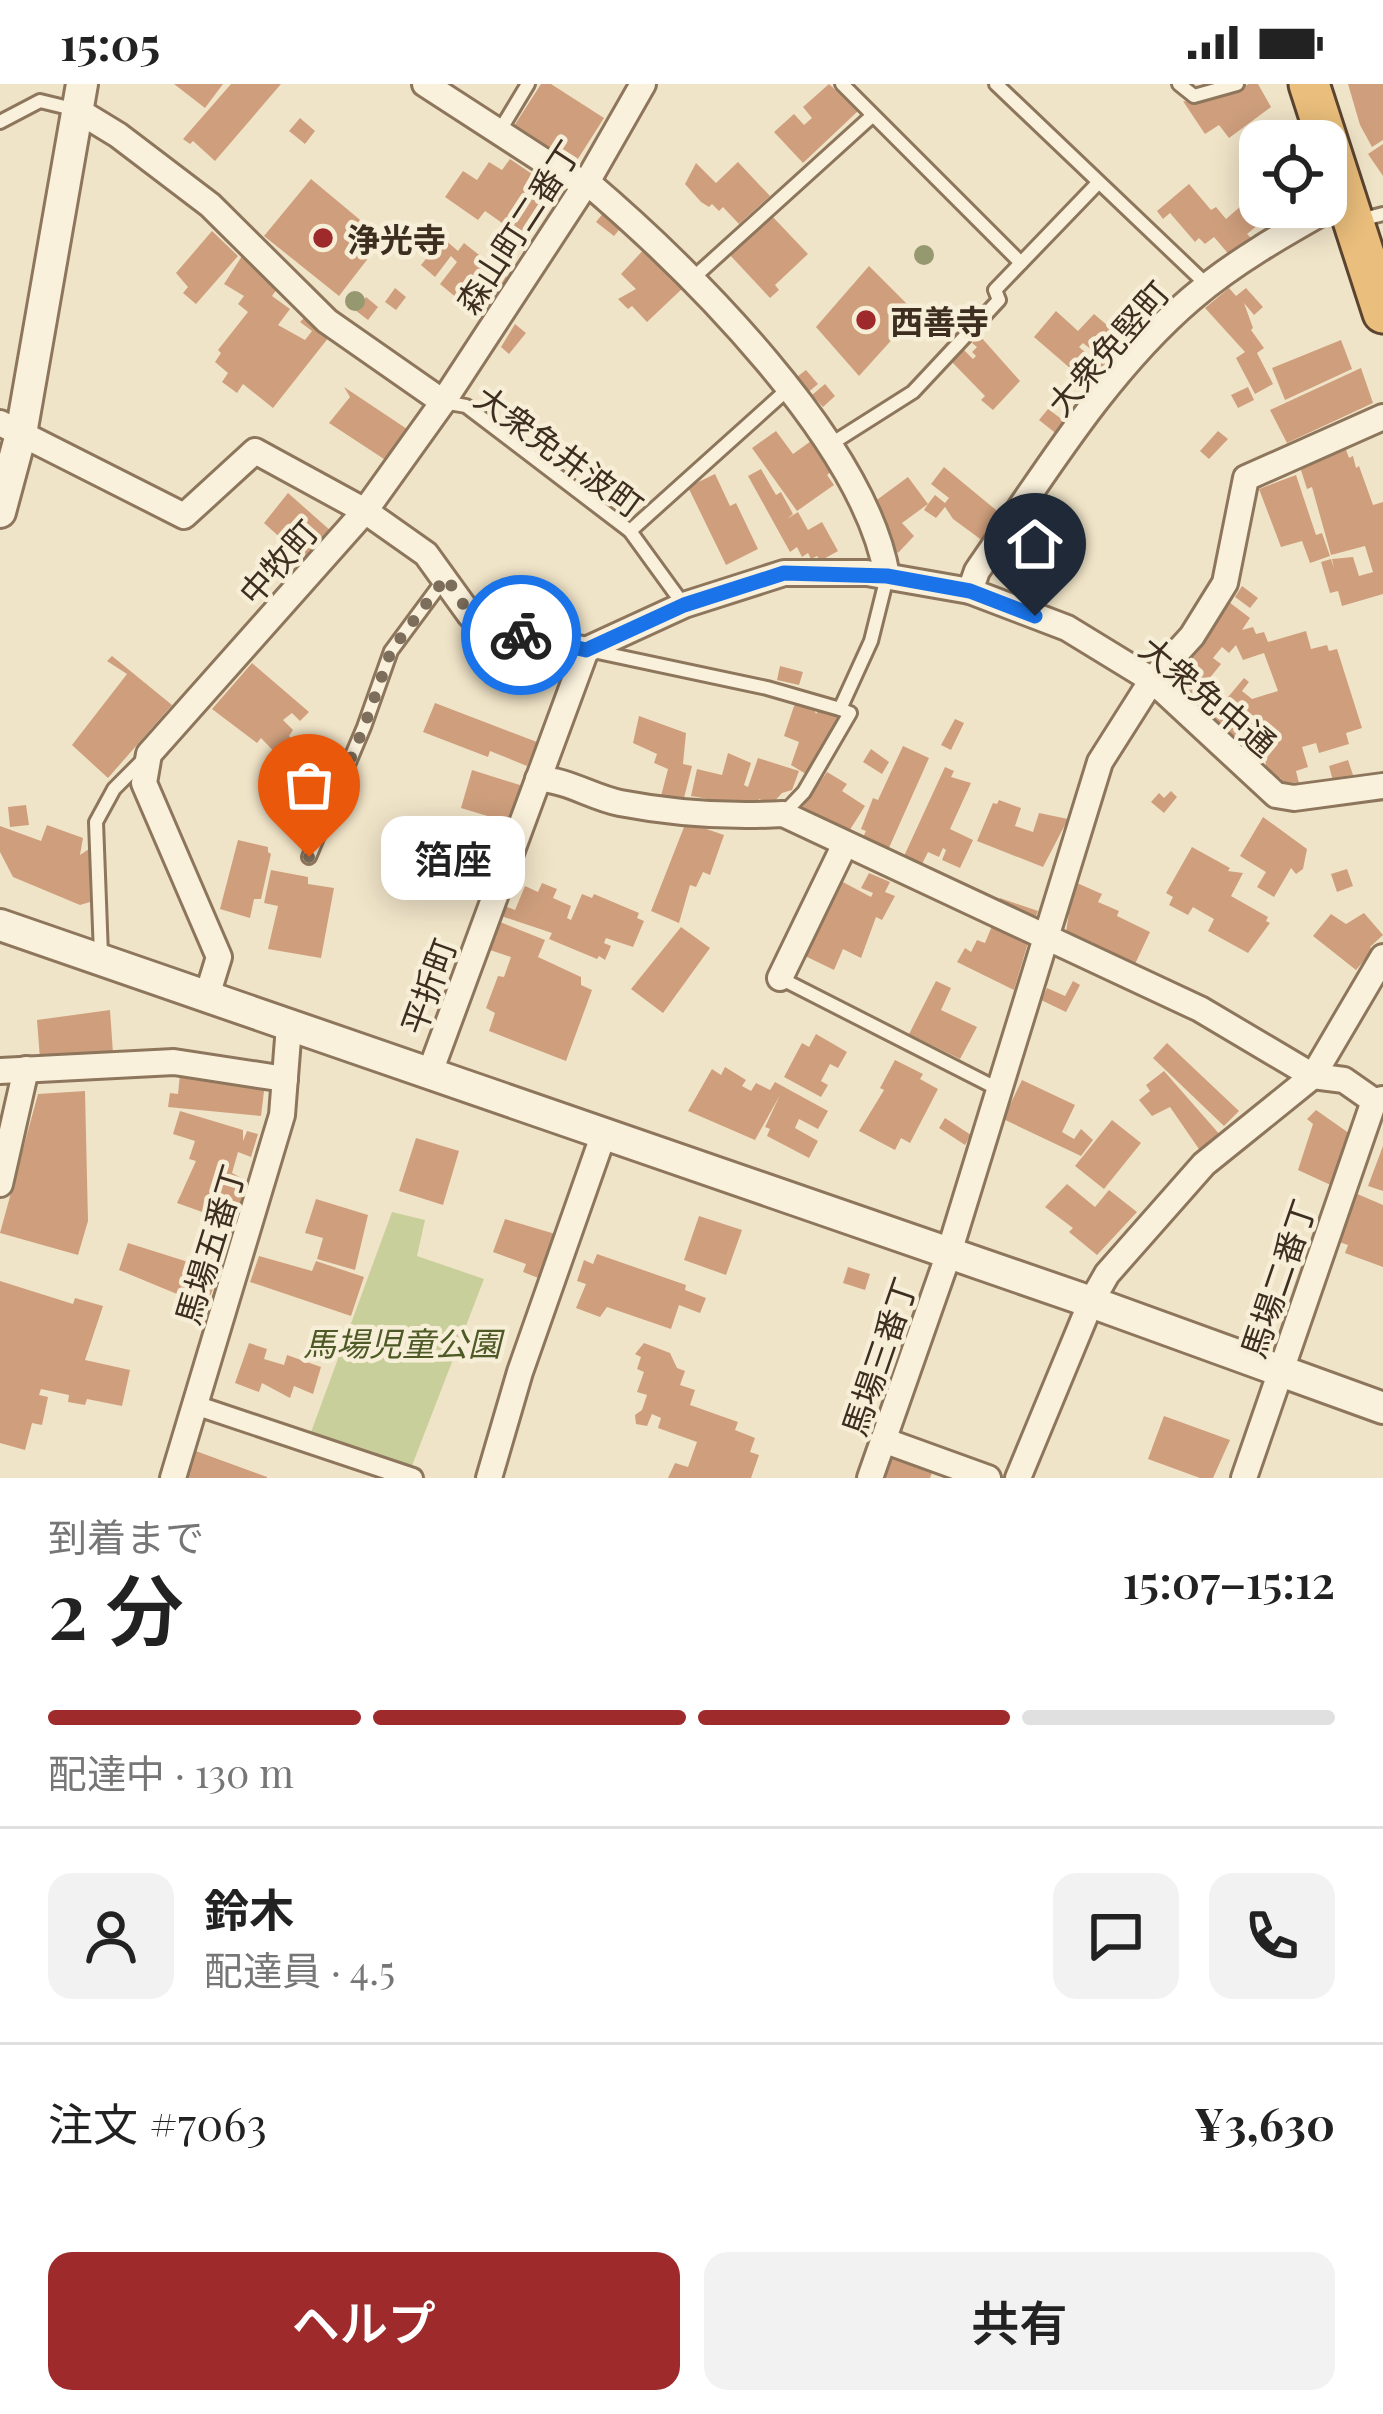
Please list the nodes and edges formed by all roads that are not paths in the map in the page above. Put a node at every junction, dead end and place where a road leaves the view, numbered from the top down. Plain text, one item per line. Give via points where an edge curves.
1 (425, 84) edge
2 (528, 84) edge
3 (644, 84) edge
4 (842, 84) edge
5 (996, 84) edge
6 (1179, 84) edge
7 (1238, 84) edge
8 (1309, 84) edge
9 (79, 97) edge
10 (872, 116) junction
11 (0, 122) edge
12 (499, 132) junction
13 (587, 182) junction
14 (1098, 183) junction
15 (1361, 211) edge
16 (1021, 263) junction
17 (692, 279) junction
18 (1208, 286) junction
19 (1383, 313) edge
20 (788, 389) junction
21 (443, 402) junction
22 (1383, 418) edge
23 (10, 428) edge
24 (831, 444) junction
25 (365, 511) junction
26 (0, 512) edge
27 (630, 531) junction
28 (887, 576) junction
29 (446, 577) junction
30 (970, 591) junction
31 (684, 605) junction
32 (586, 650) junction
33 (1152, 680) junction
34 (840, 709) junction
35 (149, 754) junction
36 (538, 779) junction
37 (1383, 786) edge
38 (783, 814) junction
39 (845, 844) junction
40 (309, 857) dead end
41 (0, 925) edge
42 (1045, 938) junction
43 (101, 957) junction
44 (1383, 957) edge
45 (780, 978) joint
46 (207, 996) junction
47 (289, 1026) junction
48 (26, 1069) junction
49 (0, 1071) edge
50 (429, 1075) junction
51 (1313, 1076) junction
52 (285, 1079) junction
53 (998, 1090) junction
54 (1379, 1100) edge
55 (603, 1136) junction
56 (1, 1179) edge
57 (948, 1256) junction
58 (1091, 1302) junction
59 (1278, 1372) junction
60 (195, 1405) junction
61 (1383, 1408) edge
62 (884, 1440) junction
63 (173, 1478) edge
64 (413, 1478) edge
65 (489, 1478) edge
66 (870, 1478) edge
67 (988, 1478) edge
68 (1018, 1478) edge
69 (1244, 1478) edge

1 - 12 street
2 - 12 lane
3 - 13 street, 森山町二番丁
4 - 10 lane
5 - 14 lane
6 - 7 lane via 1194,97
8 - 15 highway
9 - 11 lane via 40,101
9 - 21 street via 210,205 327,320
9 - 23 street
10 - 16 lane
10 - 17 lane
12 - 13 street
13 - 17 street
13 - 21 street, 森山町二番丁
14 - 16 lane
14 - 18 lane
15 - 18 street, 大衆免竪町 via 1261,247
15 - 19 highway
16 - 24 lane via 995,290 999,300 913,392
17 - 20 street
18 - 30 street, 大衆免竪町 via 1112,382
20 - 24 street
20 - 27 lane
21 - 25 street, 中牧町
21 - 27 lane, 大衆免井波町 via 466,406
22 - 33 street, 馬場三番丁 via 1246,478 1226,583
23 - 25 street via 184,515 255,451
23 - 26 street
24 - 28 street via 883,550
25 - 29 street
25 - 35 street, 中牧町
27 - 31 lane, 大衆免井波町
28 - 30 street, 大衆免中通
28 - 31 street, 大衆免中通 via 784,573
28 - 34 lane via 871,641
29 - 32 street via 470,615
29 - 40 lane via 391,651
30 - 33 street, 大衆免中通 via 1067,628
31 - 32 street, 大衆免中通
32 - 34 lane
32 - 36 street, 平折町
33 - 37 street, 大衆免中通 via 1276,795
33 - 42 street, 馬場三番丁 via 1100,761
34 - 38 lane via 850,713
35 - 43 lane via 113,790 96,822
35 - 46 street via 144,783 219,958
36 - 38 street via 618,802
36 - 50 street, 平折町
38 - 39 street
39 - 42 street
39 - 45 street
41 - 43 street
42 - 51 street via 1200,1009
42 - 53 street, 馬場三番丁
43 - 46 street
44 - 51 street
45 - 53 lane
46 - 47 street
47 - 50 street
47 - 52 street, 馬場五番丁
48 - 49 street
48 - 52 street via 174,1063
48 - 56 street
50 - 55 street
51 - 54 street via 1344,1080
51 - 58 street via 1204,1164
52 - 60 street, 馬場五番丁 via 282,1115
53 - 57 street, 馬場三番丁
54 - 59 street, 馬場二番丁
55 - 57 street
55 - 65 street
57 - 58 street
57 - 62 street, 馬場三番丁
58 - 59 street
58 - 68 street
59 - 61 street
59 - 69 street, 馬場二番丁
60 - 63 street, 馬場五番丁
60 - 64 street
62 - 66 street, 馬場三番丁
62 - 67 street

